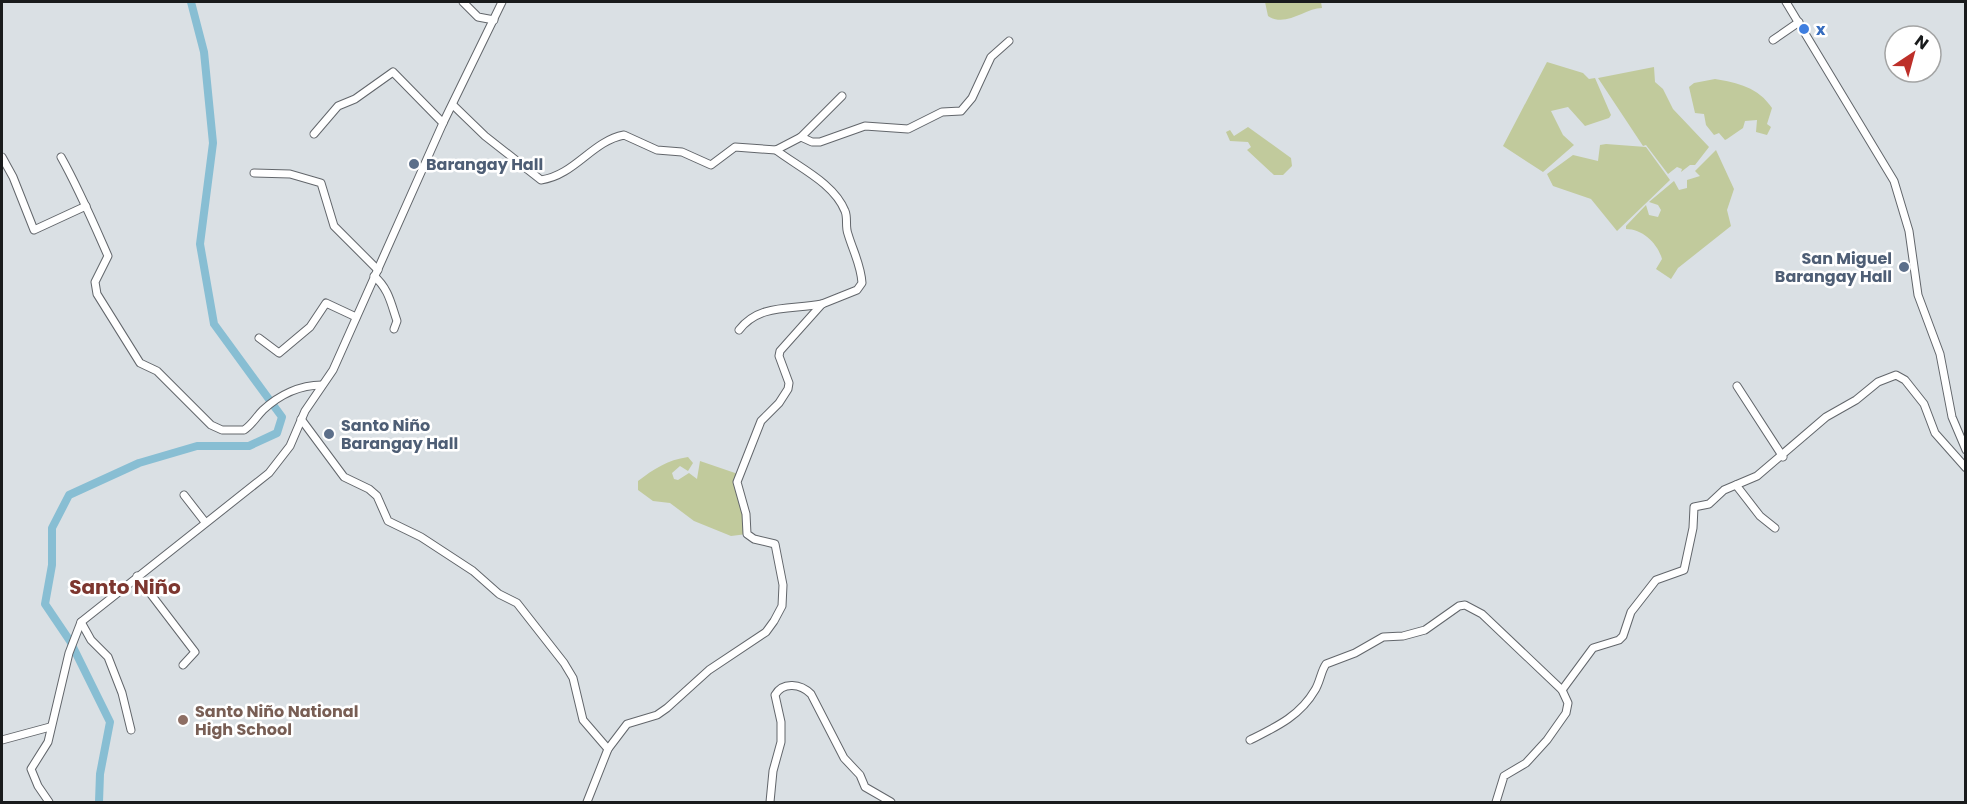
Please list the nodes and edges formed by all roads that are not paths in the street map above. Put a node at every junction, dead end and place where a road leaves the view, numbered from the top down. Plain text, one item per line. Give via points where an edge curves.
1 (463, 2) edge
2 (502, 2) edge
3 (1786, 2) edge
4 (494, 20) junction
5 (1799, 22) junction
6 (1773, 40) dead end
7 (1009, 41) dead end
8 (842, 96) dead end
9 (453, 105) junction
10 (443, 123) junction
11 (314, 135) dead end
12 (801, 137) junction
13 (776, 150) junction
14 (2, 157) edge
15 (62, 158) dead end
16 (254, 173) dead end
17 (86, 206) junction
18 (376, 273) junction
19 (822, 304) junction
20 (356, 317) junction
21 (394, 329) dead end
22 (739, 330) dead end
23 (259, 338) dead end
24 (322, 386) junction
25 (1737, 386) dead end
26 (301, 419) junction
27 (1965, 450) edge
28 (1782, 457) junction
29 (1965, 468) edge
30 (1736, 485) junction
31 (184, 495) dead end
32 (205, 522) junction
33 (1775, 528) dead end
34 (137, 576) junction
35 (80, 623) junction
36 (183, 665) dead end
37 (1562, 690) junction
38 (50, 726) junction
39 (131, 730) dead end
40 (2, 740) edge
41 (1250, 740) dead end
42 (608, 748) junction
43 (49, 802) edge
44 (587, 802) edge
45 (770, 802) edge
46 (891, 802) edge
47 (1496, 802) edge

1 - 4 street via 478,17
2 - 4 street
3 - 5 street
4 - 9 street
5 - 6 street
5 - 27 street via 1894,181 1908,231 1918,295 1940,354 1952,417
7 - 12 street via 991,57 972,98 961,111 942,112 908,129 872,125 820,142
8 - 12 street
9 - 10 street
9 - 13 street via 485,136 542,180 563,174 609,140 624,135 657,150 682,152 711,165 735,147
10 - 11 street via 393,72 338,106
10 - 18 street
12 - 13 street
13 - 19 street via 827,188 847,215 847,232 858,258 862,283 857,290
14 - 17 street via 34,230
15 - 17 street
16 - 18 street via 290,174 321,183 334,226
17 - 24 street via 108,256 95,282 97,294 140,363 157,372 218,429 244,430 277,400 299,388
18 - 20 street
18 - 21 street via 389,292 397,321
19 - 22 street via 762,311 750,317
19 - 42 street via 780,351 788,389 762,422 737,482 747,534 775,544 783,585 782,606 766,632 709,670 662,712 627,724
20 - 23 street via 326,303 310,327 279,353
20 - 24 street
24 - 26 street
25 - 28 street
26 - 32 street via 290,446 269,473
26 - 42 street via 344,477 377,496 388,521 421,537 517,603 564,663 573,678 583,720
28 - 29 street via 1826,417 1878,382 1896,375 1905,380 1924,404 1935,433
28 - 30 street via 1757,476
30 - 33 street via 1760,516
30 - 37 street via 1709,504 1694,507 1684,570 1656,580 1631,612 1620,640 1593,648
31 - 32 street
32 - 34 street
34 - 35 street
34 - 36 street via 195,652
35 - 38 street
35 - 39 street via 108,657
37 - 41 street via 1482,614 1466,605 1459,606 1425,630 1383,637 1326,664 1319,684 1300,710
37 - 47 street via 1568,703 1566,713 1526,763 1504,776
38 - 40 street
38 - 43 street via 48,742 32,769
42 - 44 street
45 - 46 street via 781,722 775,695 781,688 801,686 811,694 844,758 865,787

